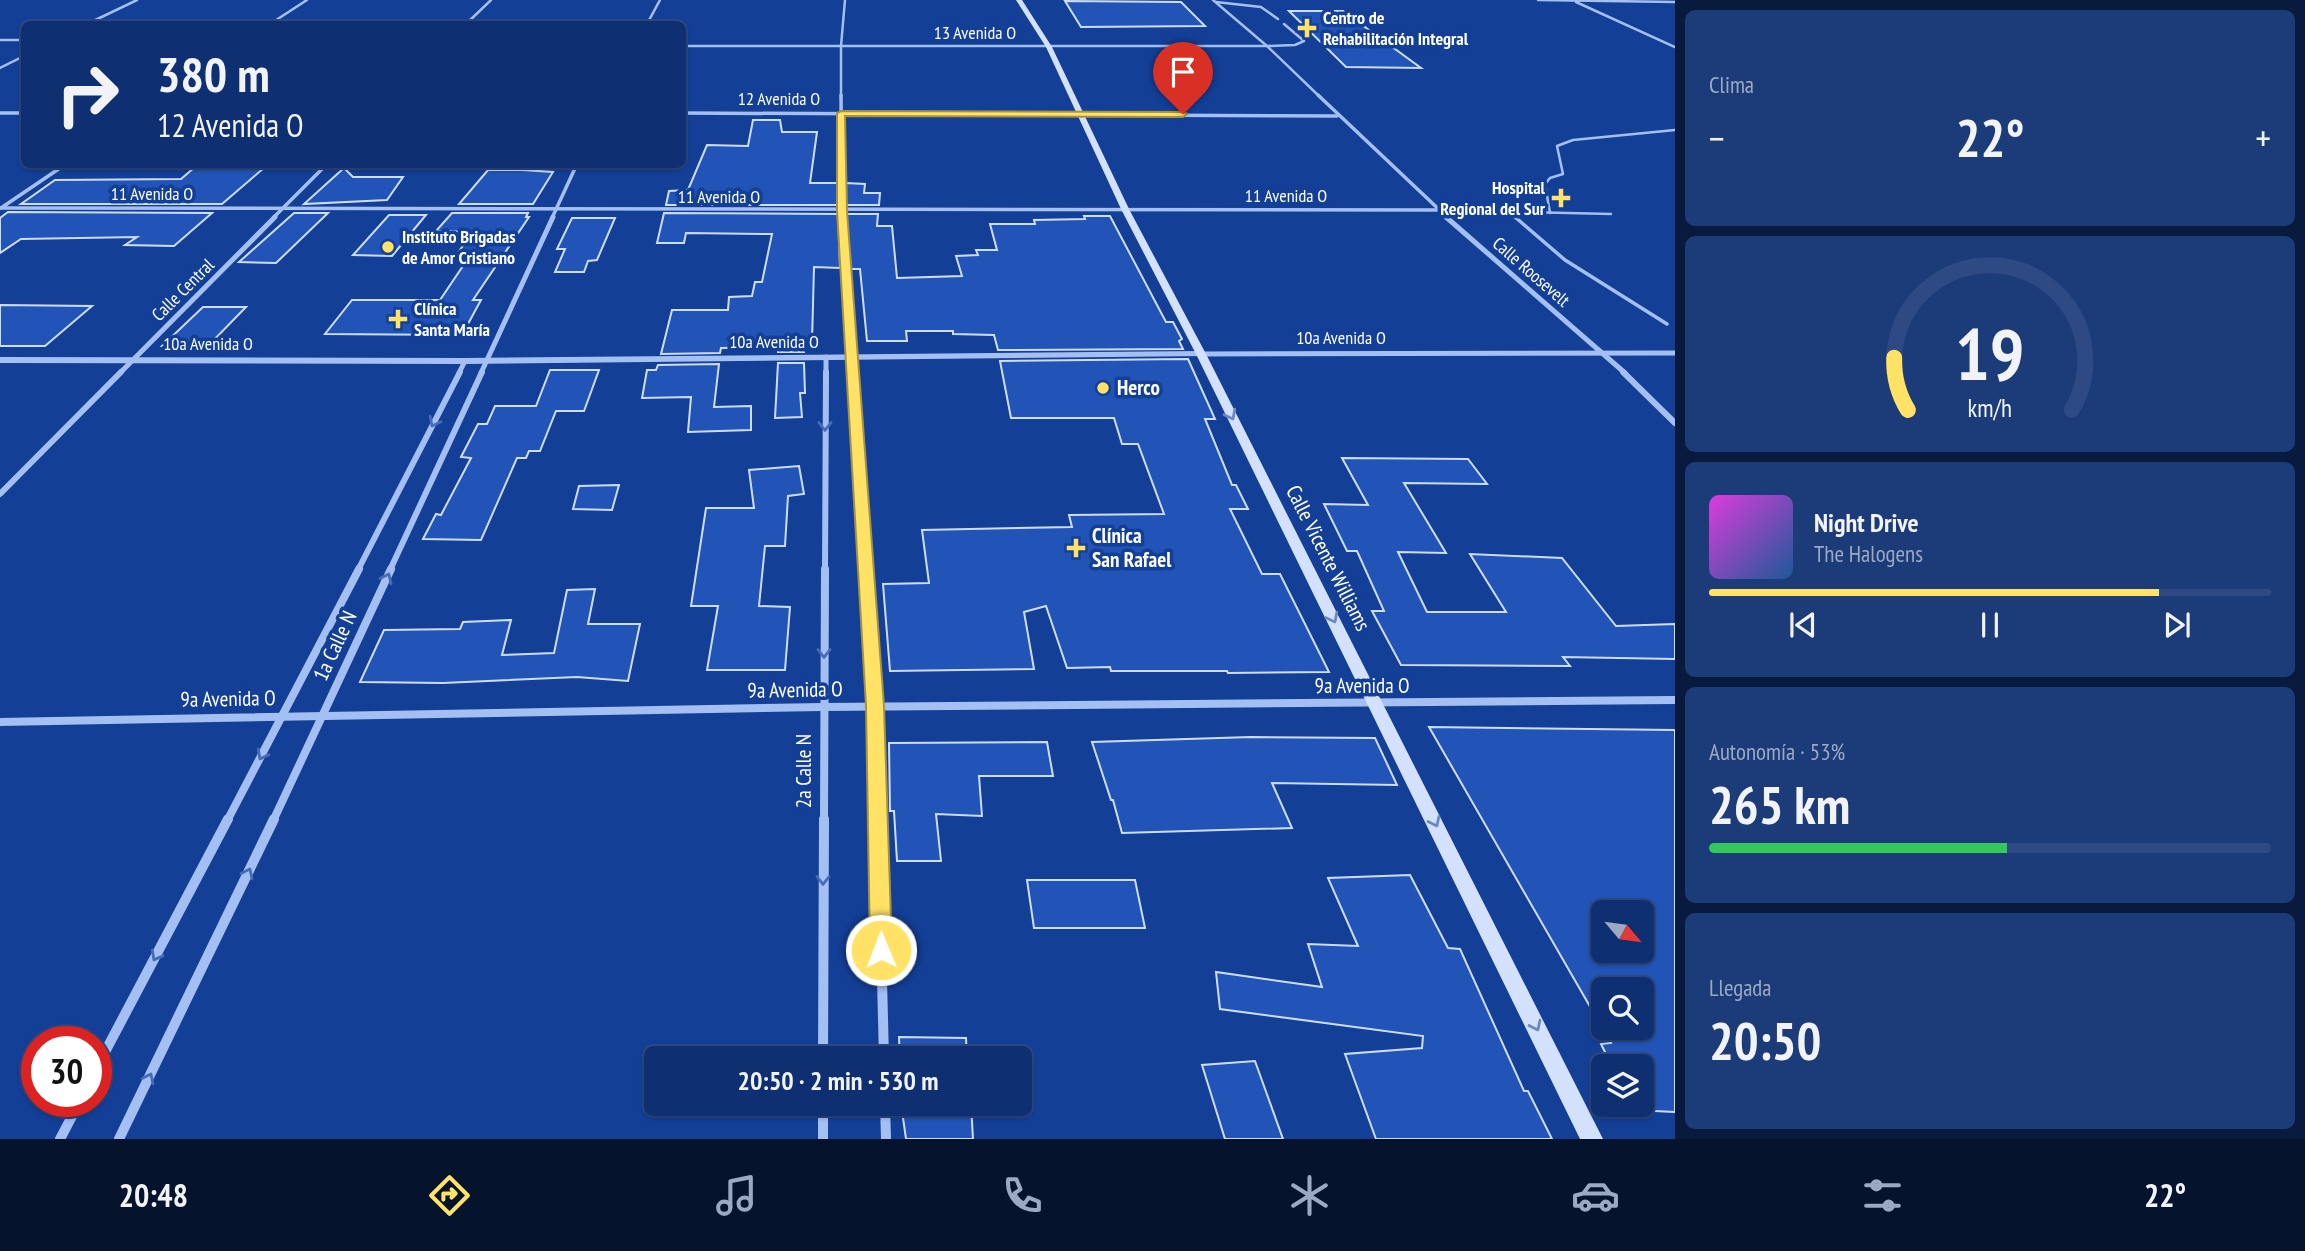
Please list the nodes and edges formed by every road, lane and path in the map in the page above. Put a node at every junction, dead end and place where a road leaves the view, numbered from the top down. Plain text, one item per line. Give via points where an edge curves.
1 (136, 0) edge
2 (307, 0) edge
3 (491, 0) edge
4 (660, 0) edge
5 (845, 0) edge
6 (1019, 0) edge
7 (1538, 0) edge
8 (1215, 1) edge
9 (1572, 1) edge
10 (1675, 2) edge
11 (1278, 19) dead end
12 (93, 21) edge
13 (275, 21) edge
14 (470, 21) edge
15 (649, 21) edge
16 (1284, 24) dead end
17 (0, 40) edge
18 (21, 40) edge
19 (686, 46) edge
20 (841, 46) junction
21 (1267, 46) junction
22 (1049, 47) junction
23 (1675, 47) edge
24 (21, 58) edge
25 (0, 68) edge
26 (0, 113) edge
27 (21, 113) edge
28 (686, 113) edge
29 (841, 113) junction
30 (1080, 113) junction
31 (1337, 116) junction
32 (1675, 130) edge
33 (60, 168) edge
34 (323, 168) edge
35 (575, 168) edge
36 (284, 208) junction
37 (0, 209) edge
38 (1125, 209) junction
39 (1438, 210) junction
40 (554, 211) junction
41 (842, 211) junction
42 (1510, 212) junction
43 (1550, 213) junction
44 (1611, 214) dead end
45 (1667, 324) dead end
46 (1201, 354) junction
47 (1605, 354) junction
48 (1675, 354) edge
49 (826, 357) junction
50 (134, 359) junction
51 (853, 359) junction
52 (0, 360) edge
53 (487, 360) junction
54 (465, 361) junction
55 (1675, 423) edge
56 (0, 494) edge
57 (1675, 700) edge
58 (1376, 704) junction
59 (875, 706) junction
60 (823, 707) junction
61 (324, 715) junction
62 (283, 716) junction
63 (0, 722) edge
64 (112, 1039) edge
65 (823, 1046) edge
66 (884, 1046) edge
67 (823, 1116) edge
68 (885, 1116) edge
69 (72, 1117) edge
70 (60, 1139) edge
71 (119, 1139) edge
72 (823, 1139) edge
73 (886, 1139) edge
74 (1592, 1139) edge

1 - 12 street
2 - 13 street
3 - 14 street
4 - 15 street
5 - 20 street
6 - 22 main road, Calle Vicente Williams
7 - 9 street
8 - 11 lane via 1261,7
8 - 21 street, Calle Roosevelt
9 - 10 street
9 - 23 street
16 - 21 lane via 1304,41
17 - 18 street
19 - 20 street, 13 Avenida O
20 - 22 street, 13 Avenida O
20 - 29 street
21 - 22 street, 13 Avenida O
21 - 31 street, Calle Roosevelt
22 - 30 main road, Calle Vicente Williams
24 - 25 street
26 - 27 street
28 - 29 street, 12 Avenida O
29 - 30 street, 12 Avenida O
29 - 41 street
30 - 31 street, 12 Avenida O
30 - 38 main road, Calle Vicente Williams
31 - 39 street, Calle Roosevelt
32 - 43 lane via 1573,140 1557,146 1563,174 1545,184
33 - 37 street
34 - 36 street, Calle Central
35 - 40 street, 1a Calle N
36 - 37 street, 11 Avenida O
36 - 40 street, 11 Avenida O
36 - 50 street, Calle Central
38 - 39 street, 11 Avenida O
38 - 41 street, 11 Avenida O
38 - 46 main road, Calle Vicente Williams
39 - 42 lane
39 - 47 street, Calle Roosevelt
40 - 41 street, 11 Avenida O
40 - 53 street, 1a Calle N
41 - 51 street
42 - 43 lane
42 - 45 lane via 1565,260
43 - 44 lane
46 - 47 street, 10a Avenida O
46 - 51 street, 10a Avenida O
46 -> 58 main road, Calle Vicente Williams
47 - 48 street, 10a Avenida O
47 - 55 street, Calle Roosevelt
49 - 51 street, 10a Avenida O
49 - 53 street, 10a Avenida O
49 -> 60 street, 2a Calle N
50 - 52 street, 10a Avenida O
50 - 54 street, 10a Avenida O
50 - 56 street, Calle Central
51 - 59 street
53 - 54 street, 10a Avenida O
61 -> 53 street, 1a Calle N
54 -> 62 street, 1a Calle N
57 - 58 street, 9a Avenida O
58 - 59 street, 9a Avenida O
58 -> 74 main road, Calle Vicente Williams
59 - 60 street, 9a Avenida O
59 - 66 street
60 - 61 street, 9a Avenida O
60 -> 65 street, 2a Calle N
61 - 62 street, 9a Avenida O
71 -> 61 street, 1a Calle N
62 - 63 street, 9a Avenida O
62 -> 64 street, 1a Calle N
67 - 72 street
68 - 73 street
69 - 70 street

